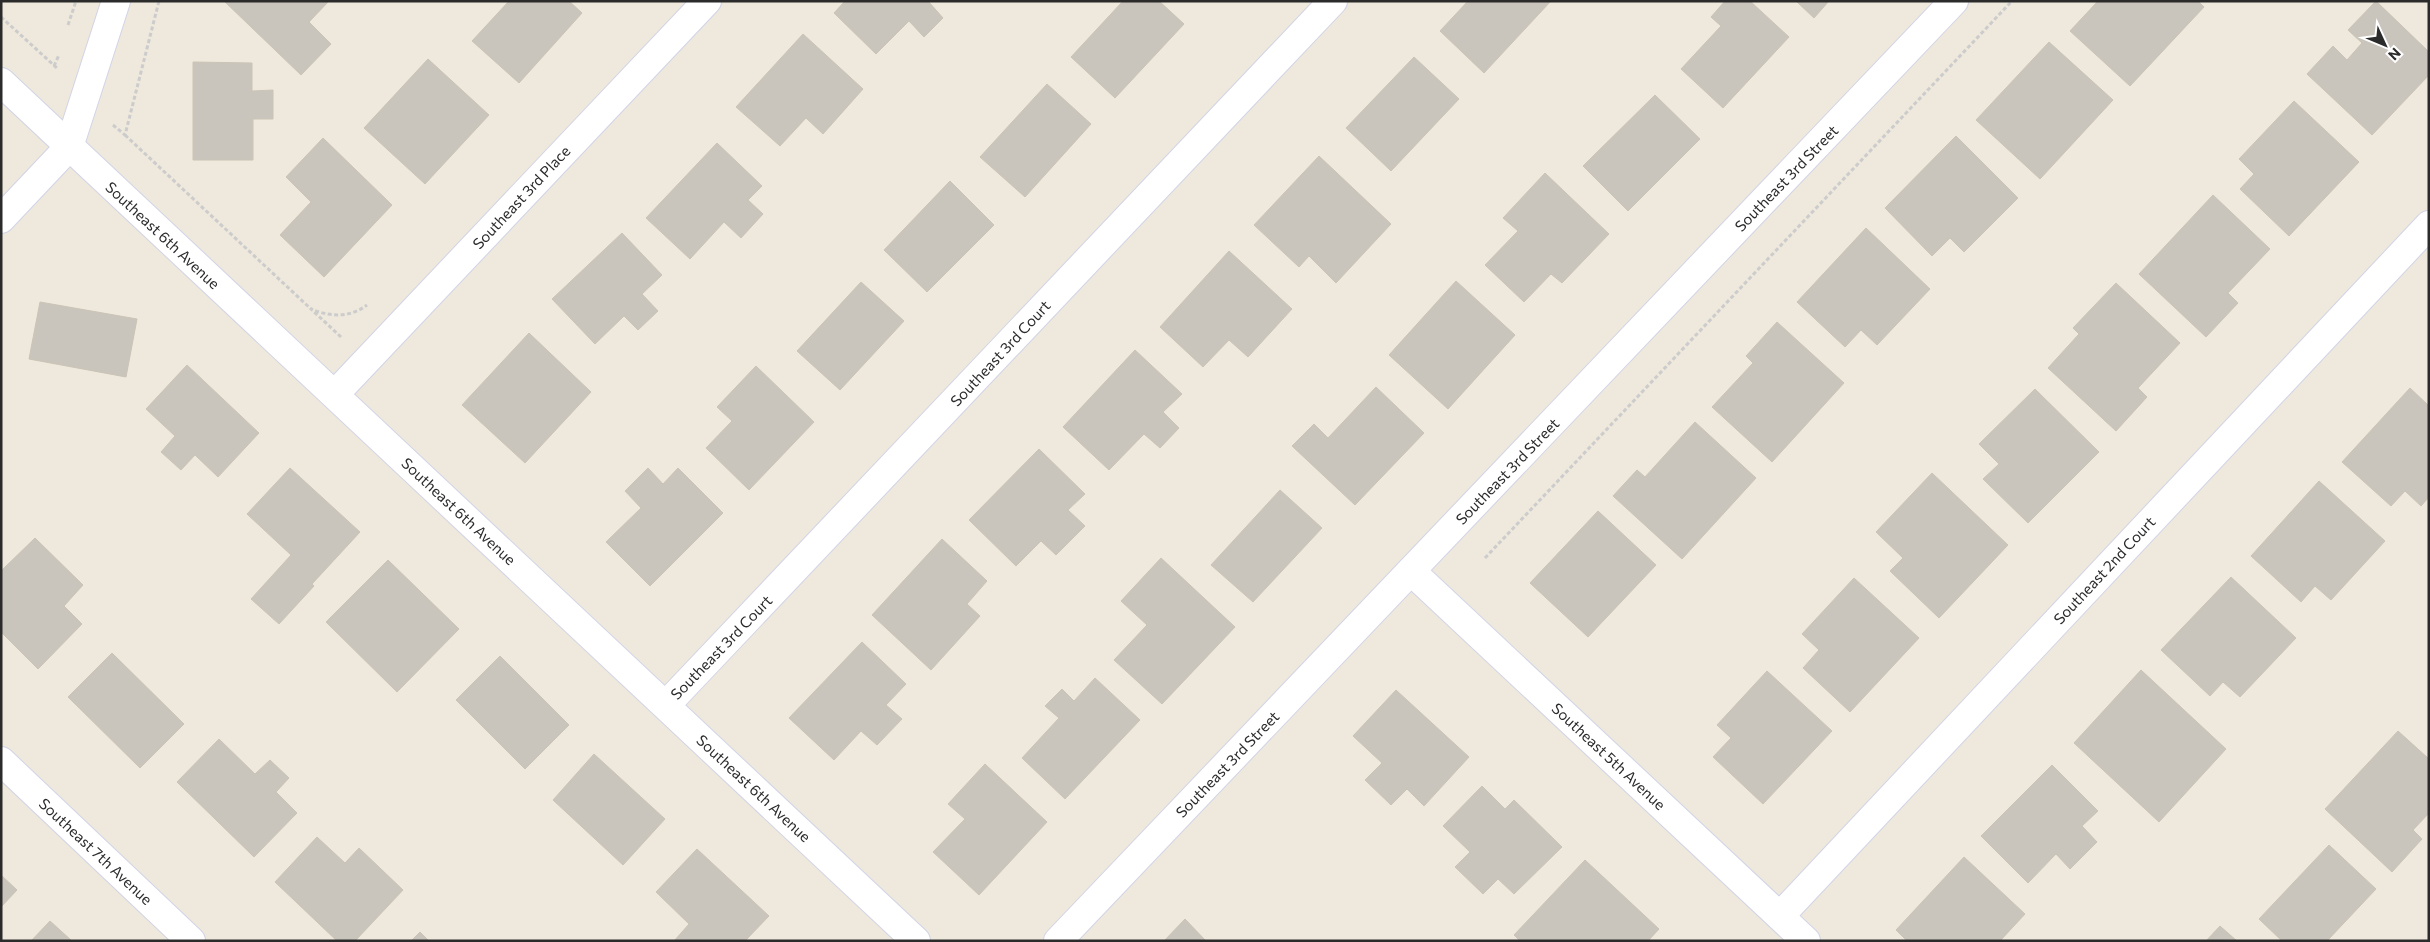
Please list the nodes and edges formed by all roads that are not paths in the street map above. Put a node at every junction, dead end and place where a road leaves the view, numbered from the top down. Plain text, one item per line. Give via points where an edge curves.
1 (116, 1) edge
2 (707, 1) edge
3 (1333, 1) edge
4 (1954, 1) edge
5 (1, 82) edge
6 (69, 147) junction
7 (1, 219) edge
8 (2429, 225) edge
9 (335, 394) junction
10 (1411, 572) junction
11 (666, 705) junction
12 (1, 761) edge
13 (1780, 916) junction
14 (191, 941) edge
15 (916, 941) edge
16 (1058, 941) edge
17 (1806, 941) edge

1 - 6 street
2 - 9 street, Southeast 3rd Place
3 - 11 street, Southeast 3rd Court
4 - 10 street, Southeast 3rd Street
5 - 6 street, Southeast 6th Avenue
6 - 7 street
6 - 9 street, Southeast 6th Avenue
8 - 13 street, Southeast 2nd Court
9 - 11 street, Southeast 6th Avenue
10 - 13 street, Southeast 5th Avenue
10 - 16 street, Southeast 3rd Street
11 - 15 street, Southeast 6th Avenue
12 - 14 street, Southeast 7th Avenue
13 - 17 street, Southeast 5th Avenue

